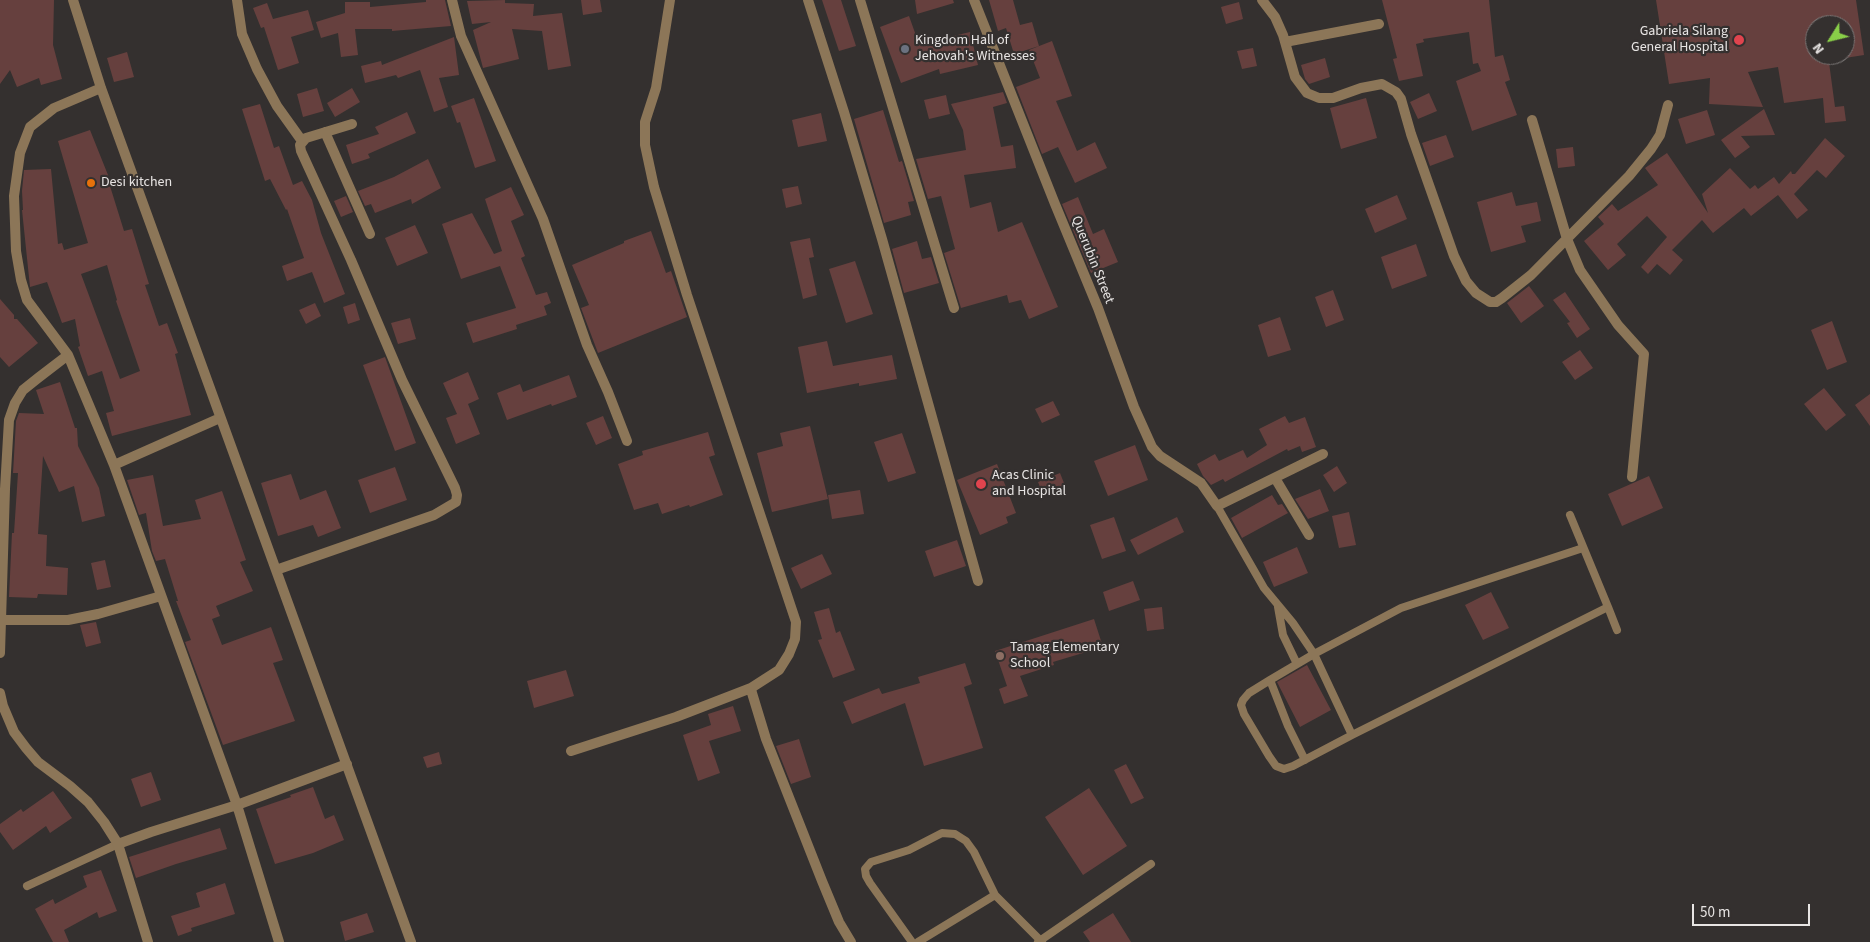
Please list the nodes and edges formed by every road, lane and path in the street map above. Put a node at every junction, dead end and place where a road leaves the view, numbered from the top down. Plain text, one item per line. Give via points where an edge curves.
1 (73, 0) edge
2 (237, 0) edge
3 (452, 0) edge
4 (670, 0) edge
5 (808, 0) edge
6 (860, 0) edge
7 (974, 0) edge
8 (1262, 0) edge
9 (1379, 24) dead end
10 (1285, 42) junction
11 (101, 88) junction
12 (1668, 105) dead end
13 (1532, 120) dead end
14 (352, 124) dead end
15 (325, 132) junction
16 (302, 141) junction
17 (370, 234) dead end
18 (1567, 239) junction
19 (954, 308) dead end
20 (68, 355) junction
21 (220, 418) junction
22 (627, 441) dead end
23 (1323, 454) dead end
24 (114, 465) junction
25 (1632, 477) dead end
26 (1275, 478) junction
27 (1217, 506) junction
28 (1570, 516) dead end
29 (1309, 535) dead end
30 (1583, 548) junction
31 (276, 570) junction
32 (978, 581) dead end
33 (161, 596) junction
34 (1278, 607) junction
35 (1608, 608) junction
36 (1, 620) junction
37 (1617, 630) dead end
38 (0, 653) edge
39 (1314, 654) junction
40 (1297, 664) junction
41 (1270, 680) junction
42 (751, 688) junction
43 (0, 693) edge
44 (1352, 735) junction
45 (571, 751) dead end
46 (1305, 760) junction
47 (347, 764) junction
48 (237, 805) junction
49 (118, 844) junction
50 (1151, 864) dead end
51 (27, 886) dead end
52 (996, 895) junction
53 (1040, 941) edge
54 (148, 942) edge
55 (279, 942) edge
56 (410, 942) edge
57 (851, 942) edge
58 (912, 942) edge
59 (918, 942) edge

1 - 11 street
2 - 16 street via 242,34 258,69
3 - 22 street via 461,36 543,219 587,344
4 - 42 street via 656,88 645,122 654,187 796,622 796,639 779,670
5 - 32 street via 882,238
6 - 19 street
7 - 27 street, Querubin Street via 1098,308 1145,435 1160,456 1201,484
8 - 10 street via 1276,17
9 - 10 street
10 - 18 street via 1295,77 1311,95 1333,98 1382,84 1396,92 1454,256 1466,281 1483,299 1496,302 1502,298
11 - 20 street via 54,108 30,127 20,153 14,196 16,251 27,300
11 - 21 street
12 - 18 street via 1660,135 1651,149 1630,176
13 - 18 street
14 - 15 street
15 - 16 street
15 - 17 street
16 - 31 street via 304,159 457,496 456,502 434,515
18 - 25 street via 1580,270 1618,325 1644,354
20 - 24 street
20 - 36 street via 24,390 9,420
21 - 24 street
21 - 31 street
23 - 26 street
24 - 33 street
26 - 27 street
26 - 29 street
27 - 34 lane
28 - 30 lane
30 - 35 lane
30 - 39 lane via 1401,608
31 - 47 street
33 - 36 street via 68,620
33 - 48 street
34 - 39 lane
34 - 40 lane via 1283,635
35 - 37 lane
35 - 44 lane
36 - 38 street
39 - 40 lane
39 - 44 lane
40 - 41 lane
41 - 46 lane
41 - 46 lane via 1243,700 1244,714 1276,766 1284,769
42 - 45 street via 676,717
42 - 57 street via 766,740 839,922
43 - 49 street via 14,732 26,748 38,762 88,802
44 - 46 lane
47 - 48 street
47 - 56 street
48 - 49 street
48 - 55 street
49 - 51 lane
49 - 54 street
50 - 53 lane
52 - 53 lane
52 - 58 lane via 974,852 955,834 942,833 909,850 871,862 865,869 866,876
52 - 59 lane

